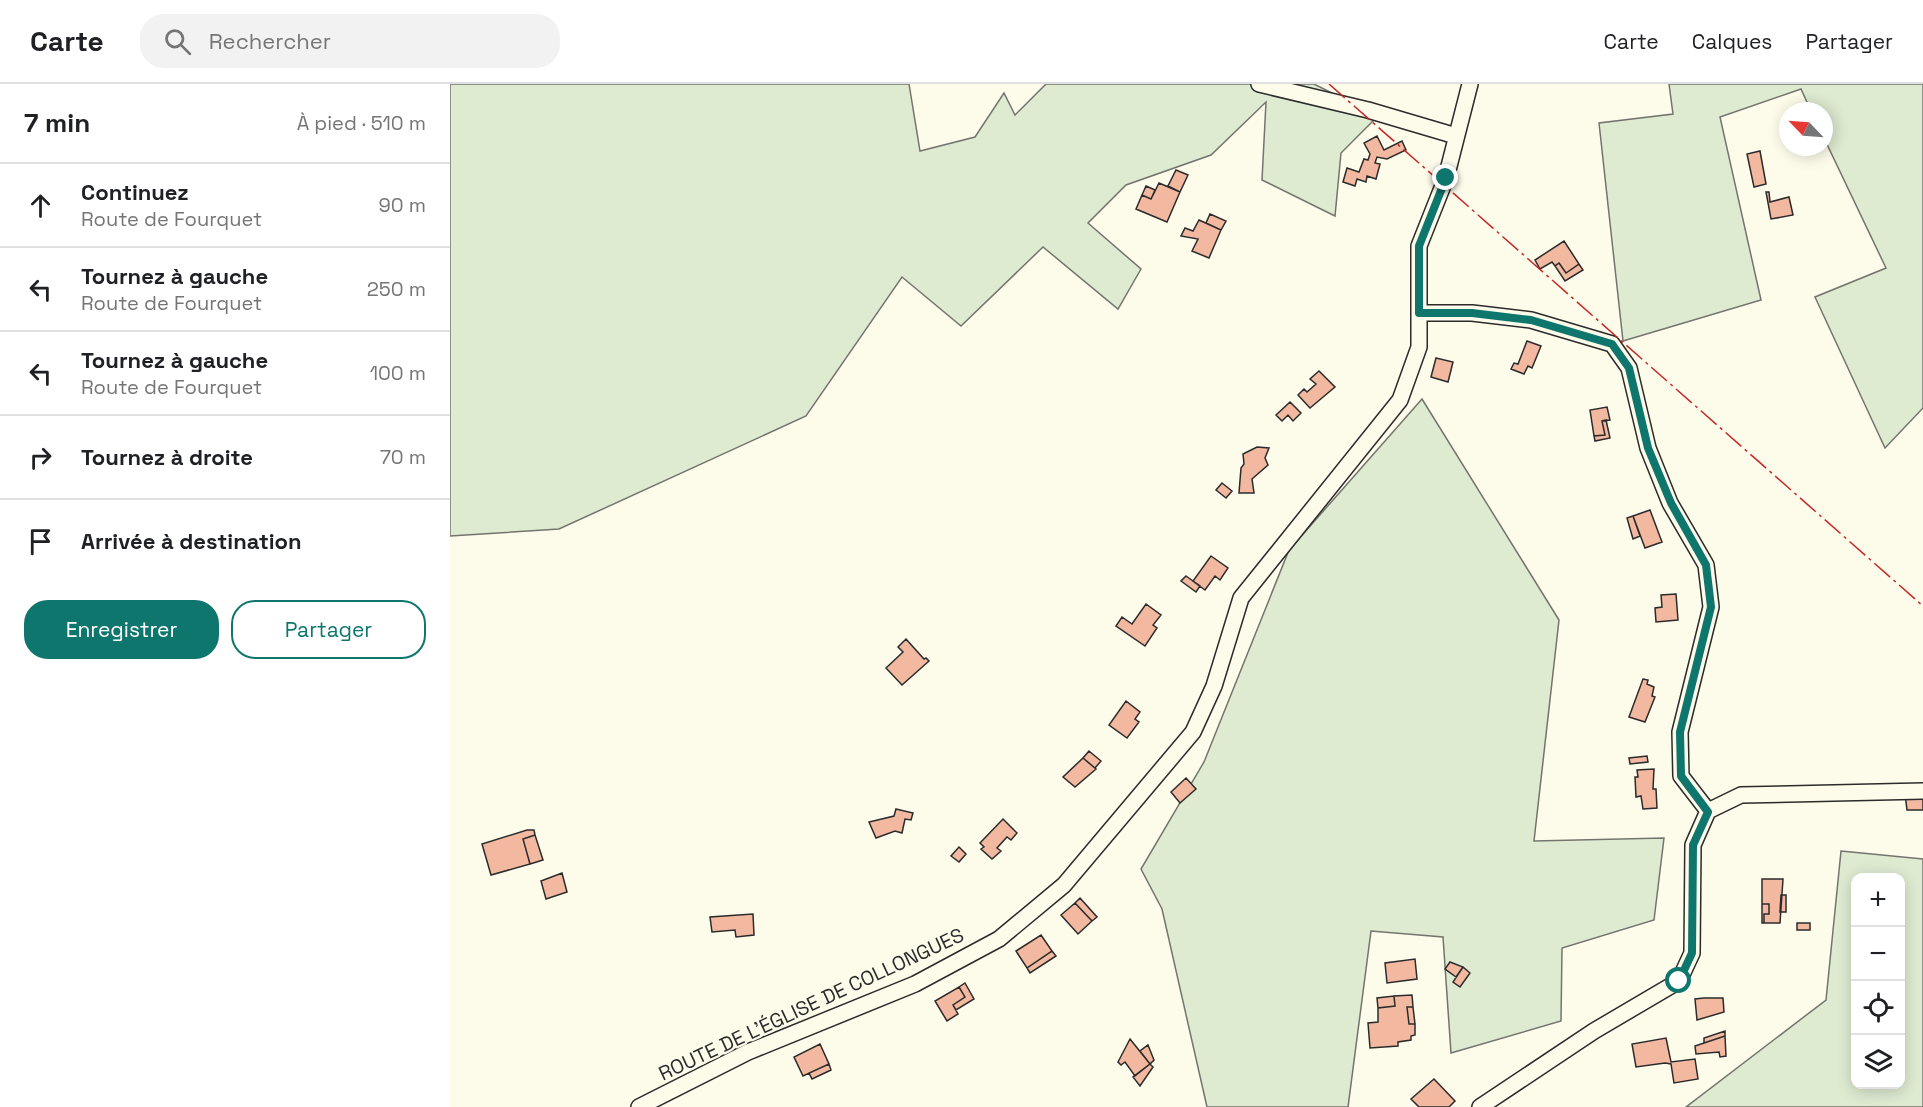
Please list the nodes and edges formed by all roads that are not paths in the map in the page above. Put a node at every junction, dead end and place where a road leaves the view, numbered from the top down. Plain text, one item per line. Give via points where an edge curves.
1 (1258, 84) edge
2 (1470, 84) edge
3 (1456, 136) junction
4 (1419, 313) junction
5 (1923, 791) edge
6 (1708, 812) junction
7 (639, 1107) edge
8 (1480, 1107) edge

1 - 3 street
2 - 3 street, ROUTE DE L’ÉGLISE DE COLLONGUES
3 - 4 street, ROUTE DE L’ÉGLISE DE COLLONGUES via 1446,178 1419,246
4 - 6 street via 1472,313 1531,320 1612,344 1629,368 1648,448 1671,503 1706,565 1711,607 1680,732 1681,776
4 - 7 street, ROUTE DE L’ÉGLISE DE COLLONGUES via 1419,347 1400,399 1241,598 1214,686 1193,732 1064,885 999,939 915,984 748,1052
5 - 6 street via 1742,795
6 - 8 street via 1693,845 1692,953 1679,981 1594,1031

